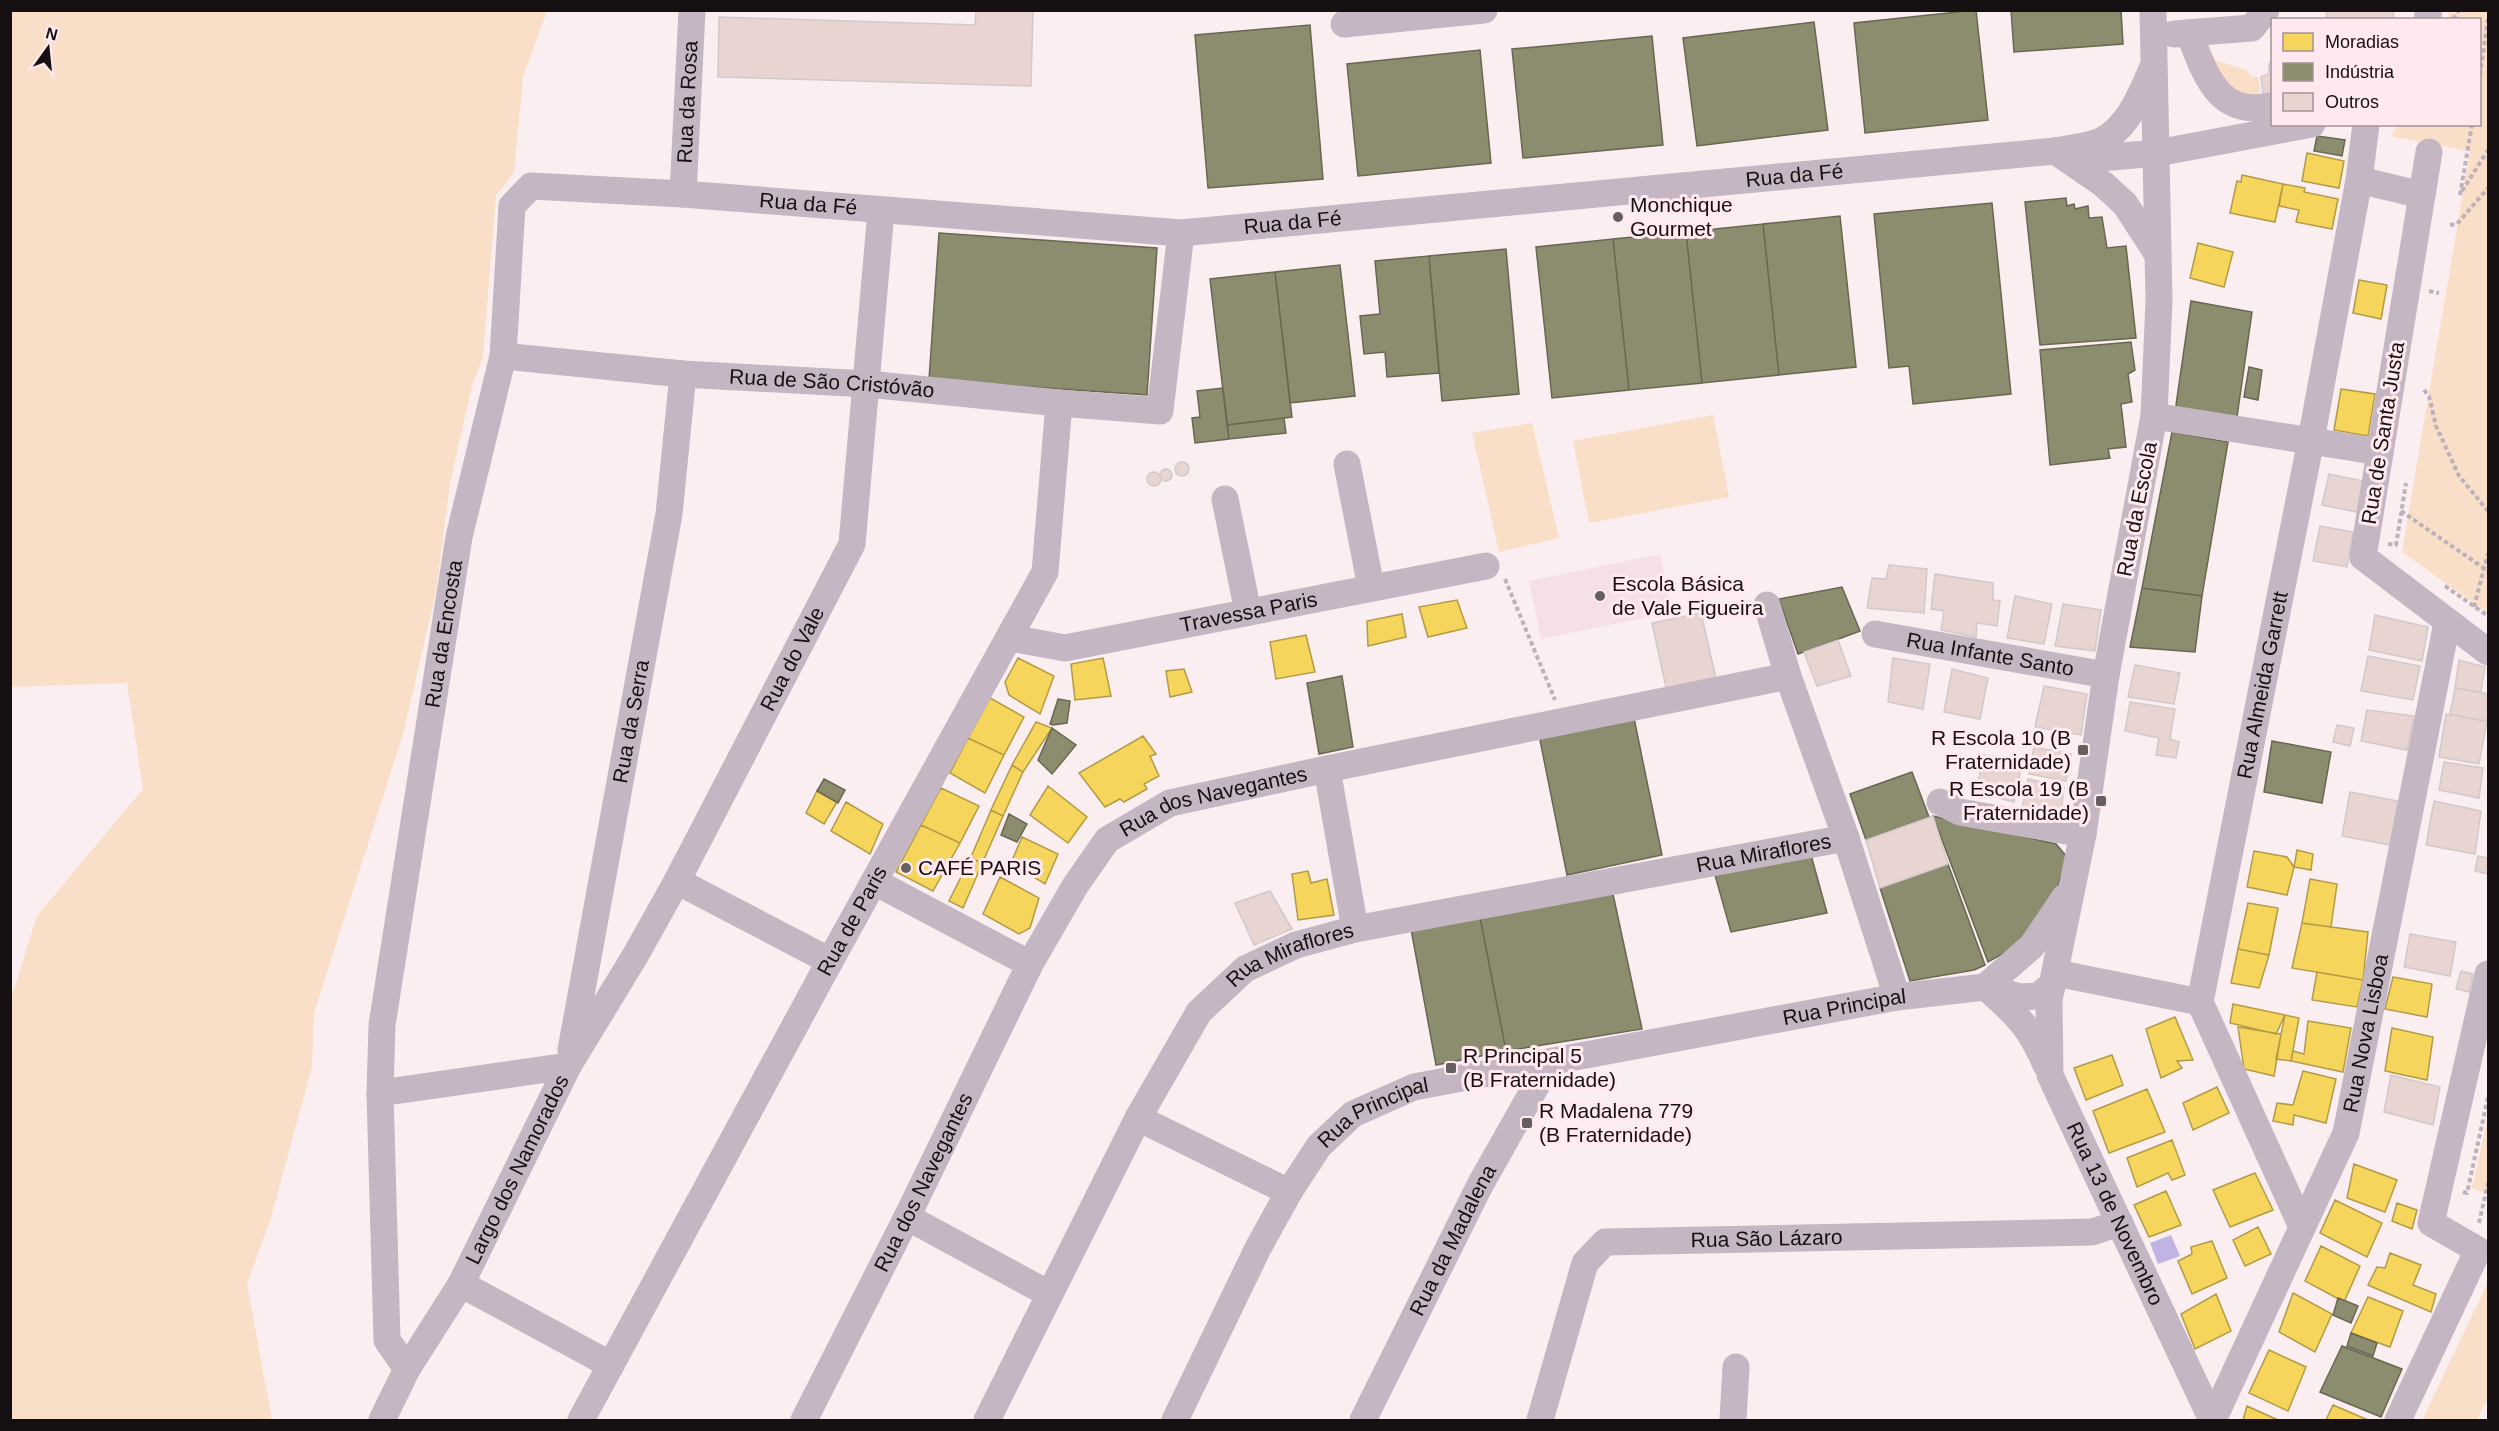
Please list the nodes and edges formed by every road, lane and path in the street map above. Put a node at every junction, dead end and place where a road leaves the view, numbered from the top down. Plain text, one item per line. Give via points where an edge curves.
1 (692, 10) edge
2 (1484, 10) edge
3 (2266, 10) edge
4 (2488, 19) edge
5 (1344, 24) dead end
6 (2190, 33) junction
7 (2154, 36) edge
8 (2481, 68) edge
9 (2270, 106) dead end
10 (2301, 126) edge
11 (2366, 126) edge
12 (2472, 126) edge
13 (2218, 141) junction
14 (2488, 150) edge
15 (2429, 152) dead end
16 (2157, 153) junction
17 (2062, 156) junction
18 (2359, 180) junction
19 (531, 186) joint
20 (2488, 188) edge
21 (683, 194) junction
22 (2422, 195) junction
23 (2157, 201) junction
24 (881, 211) junction
25 (2450, 225) dead end
26 (1181, 233) junction
27 (2158, 256) junction
28 (503, 356) junction
29 (683, 374) junction
30 (867, 384) junction
31 (2424, 390) dead end
32 (1059, 403) junction
33 (2163, 418) junction
34 (2311, 440) junction
35 (2379, 452) junction
36 (1347, 464) dead end
37 (2406, 483) dead end
38 (1225, 499) dead end
39 (2402, 511) junction
40 (2488, 511) edge
41 (2378, 543) dead end
42 (2488, 553) edge
43 (1486, 566) joint
44 (2488, 569) edge
45 (2439, 582) dead end
46 (1371, 587) junction
47 (2476, 604) dead end
48 (1767, 605) dead end
49 (1248, 612) junction
50 (2488, 616) edge
51 (2448, 623) junction
52 (1875, 634) dead end
53 (1010, 638) junction
54 (2488, 652) edge
55 (2106, 675) junction
56 (1788, 676) junction
57 (1556, 702) dead end
58 (1327, 769) junction
59 (1940, 802) dead end
60 (2083, 834) junction
61 (1846, 838) junction
62 (677, 881) junction
63 (875, 882) junction
64 (2072, 885) junction
65 (1355, 929) junction
66 (830, 961) junction
67 (1030, 964) junction
68 (2009, 968) junction
69 (2488, 974) edge
70 (2053, 986) junction
71 (1985, 987) junction
72 (1897, 997) junction
73 (2200, 1002) junction
74 (1549, 1063) junction
75 (568, 1066) junction
76 (2050, 1075) junction
77 (380, 1093) junction
78 (2488, 1097) edge
79 (1138, 1118) junction
80 (2488, 1183) edge
81 (2455, 1190) dead end
82 (1289, 1192) junction
83 (907, 1216) junction
84 (2120, 1222) junction
85 (2302, 1227) junction
86 (2477, 1229) dead end
87 (461, 1284) junction
88 (1049, 1294) junction
89 (611, 1365) junction
90 (1736, 1367) dead end
91 (407, 1369) junction
92 (382, 1420) edge
93 (581, 1420) edge
94 (804, 1420) edge
95 (987, 1420) edge
96 (1175, 1420) edge
97 (1363, 1420) edge
98 (1540, 1420) edge
99 (1737, 1420) edge
100 (2213, 1420) edge
101 (2398, 1420) edge

1 - 21 street, Rua da Rosa
2 - 5 street
3 - 6 street via 2252,28
4 - 8 path
6 - 7 street
6 - 9 street via 2203,69 2227,102 2259,108
7 - 16 street, Rua da Escola
7 - 17 street, Rua da Fé via 2139,99 2121,125 2101,141
10 - 13 street, Rua da Fé
11 - 18 street, Rua Almeida Garrett
12 - 14 path via 2460,195
13 - 16 street, Rua da Fé
13 - 23 street, Rua da Fé via 2185,161 2171,175
15 - 22 street, Rua de Santa Justa
16 - 17 street, Rua da Fé
16 - 23 street, Rua da Escola
17 - 26 street, Rua da Fé
17 - 27 street via 2125,204
18 - 22 street
18 - 34 street, Rua Almeida Garrett
19 - 21 street, Rua da Fé
19 - 28 street, Rua da Encosta via 512,206
20 - 25 path via 2457,224
21 - 24 street, Rua da Fé
22 - 35 street, Rua de Santa Justa
23 - 27 street, Rua da Escola
24 - 26 street, Rua da Fé
24 - 30 street, Rua do Vale
26 - 32 street, Rua de São Cristóvão via 1160,411
27 - 33 street, Rua da Escola
28 - 29 street, Rua de São Cristóvão
28 - 77 street, Rua da Encosta via 459,537 382,1025
29 - 30 street, Rua de São Cristóvão
29 - 75 street, Rua da Serra via 669,514
30 - 32 street, Rua de São Cristóvão
30 - 62 street, Rua do Vale via 852,544
31 - 40 path via 2458,476
32 - 53 street, Rua de Paris via 1046,572
33 - 34 street
33 - 55 street, Rua da Escola
34 - 35 street
34 - 73 street, Rua Almeida Garrett
35 - 51 street, Rua de Santa Justa via 2363,557
36 - 46 street
37 - 39 path
38 - 49 street
39 - 41 path via 2396,545
39 - 44 path
42 - 44 path
43 - 46 street, Travessa Paris
43 - 57 path via 1495,564 1502,572
44 - 47 path
45 - 50 path
46 - 49 street, Travessa Paris
48 - 56 street
49 - 53 street, Travessa Paris via 1065,648
51 - 54 street, Rua de Santa Justa
51 - 85 street, Rua Nova Lisboa via 2346,1133
52 - 55 street, Rua Infante Santo
53 - 63 street, Rua de Paris
55 - 60 street, Rua da Escola
56 - 58 street, Rua dos Navegantes
56 - 61 street
58 - 65 street
58 - 67 street, Rua dos Navegantes via 1170,803 1107,840
59 - 60 street via 1960,812
60 - 64 street, Rua da Escola
61 - 65 street, Rua Miraflores
61 - 72 street
62 - 66 street
62 - 75 street, Rua do Vale
63 - 66 street, Rua de Paris
63 - 67 street
64 - 68 street via 2032,946
64 - 70 street, Rua da Escola
65 - 79 street, Rua Miraflores via 1296,945 1245,969 1199,1012
66 - 89 street, Rua de Paris
67 - 83 street, Rua dos Navegantes
68 - 70 street via 2032,972
68 - 71 street
69 - 101 street via 2431,1224 2478,1250
70 - 71 street via 2038,996 2020,998
70 - 73 street
70 - 76 street, Rua 13 de Novembro
71 - 72 street, Rua Principal
71 - 76 street via 2016,1013 2033,1034
72 - 74 street, Rua Principal
73 - 85 street
74 - 82 street, Rua Principal via 1414,1087 1353,1114 1319,1146
74 - 97 street, Rua da Madalena via 1480,1185
75 - 77 street, Largo dos Namorados
75 - 87 street, Largo dos Namorados
76 - 84 street, Rua 13 de Novembro
77 - 91 street via 387,1340
78 - 81 path via 2467,1193
79 - 82 street
79 - 88 street, Rua Miraflores
80 - 86 path
82 - 96 street, Rua Principal
83 - 88 street
83 - 94 street, Rua dos Navegantes
84 - 98 street, Rua São Lázaro via 2092,1232 1605,1242 1584,1263
84 - 100 street, Rua 13 de Novembro
85 - 100 street, Rua Nova Lisboa
87 - 89 street
87 - 91 street, Largo dos Namorados
88 - 95 street, Rua Miraflores
89 - 93 street, Rua de Paris
90 - 99 street
91 - 92 street, Largo dos Namorados

